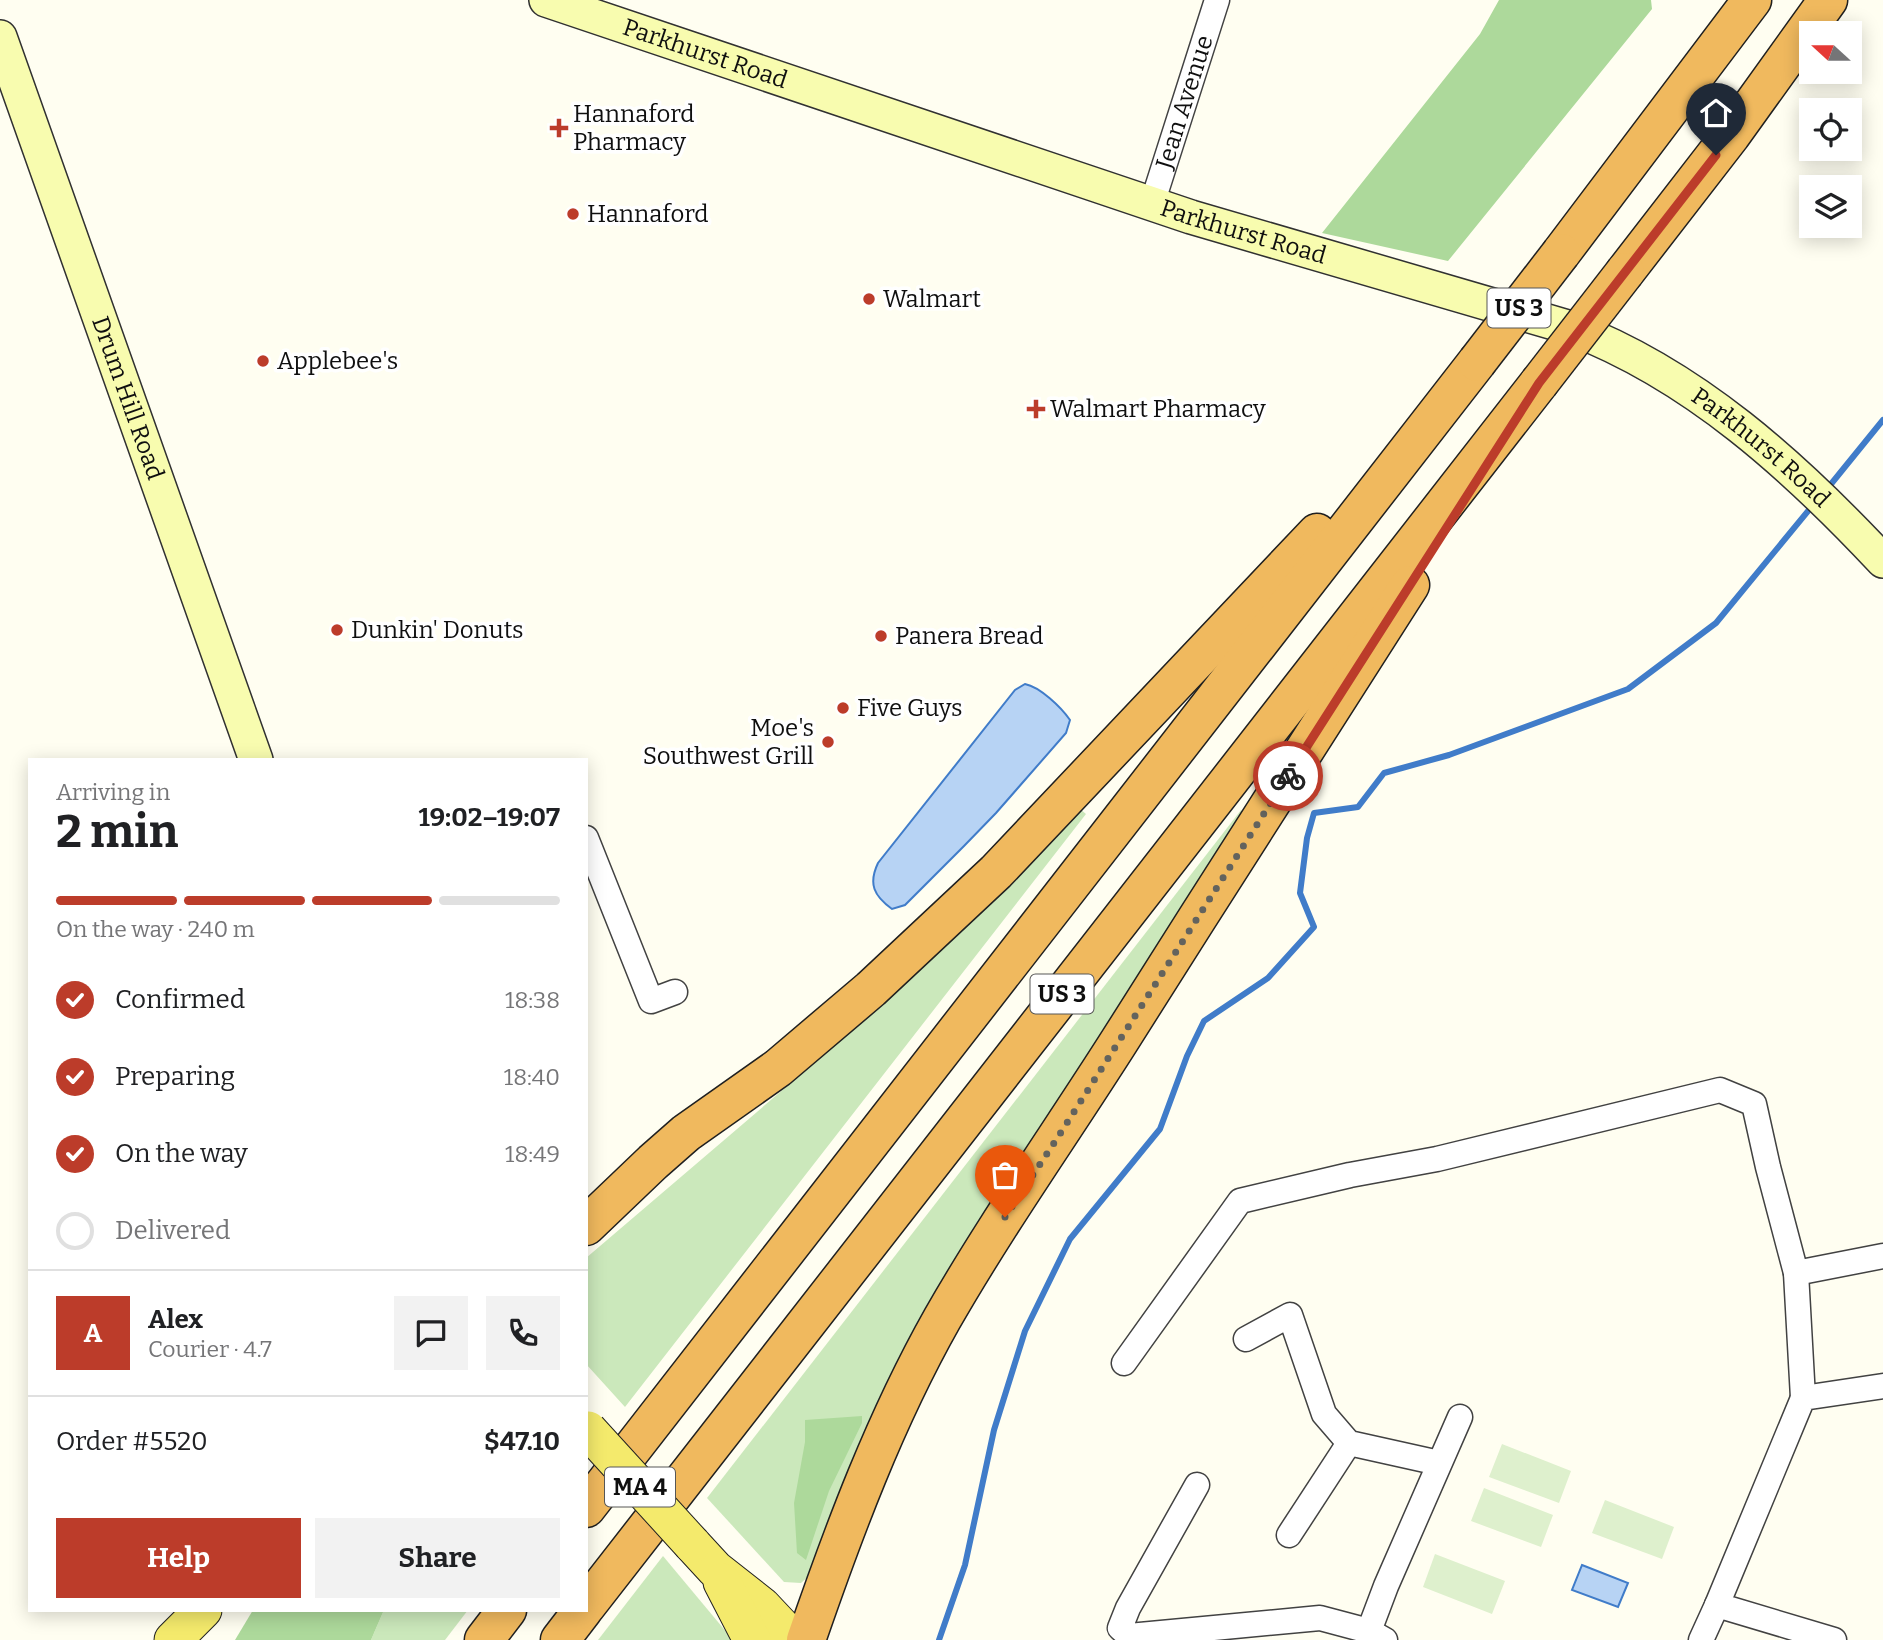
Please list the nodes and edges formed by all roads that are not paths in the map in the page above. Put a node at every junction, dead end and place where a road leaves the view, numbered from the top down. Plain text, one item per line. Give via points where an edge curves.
1 (546, 0) edge
2 (1217, 0) edge
3 (1752, 0) edge
4 (1828, 0) edge
5 (0, 37) edge
6 (1152, 204) junction
7 (1477, 362) junction
8 (1539, 383) junction
9 (1883, 561) edge
10 (255, 758) edge
11 (588, 842) edge
12 (676, 992) dead end
13 (653, 1162) junction
14 (588, 1199) edge
15 (588, 1225) edge
16 (1883, 1256) edge
17 (1796, 1273) junction
18 (1246, 1339) dead end
19 (1124, 1363) dead end
20 (1883, 1386) edge
21 (1803, 1398) junction
22 (1460, 1417) dead end
23 (588, 1429) edge
24 (1349, 1443) junction
25 (1439, 1464) junction
26 (1197, 1485) dead end
27 (588, 1505) edge
28 (1289, 1535) dead end
29 (703, 1556) junction
30 (588, 1604) edge
31 (1717, 1605) junction
32 (206, 1612) edge
33 (207, 1612) edge
34 (208, 1612) edge
35 (505, 1612) edge
36 (582, 1612) edge
37 (1377, 1635) edge
38 (173, 1640) edge
39 (191, 1640) edge
40 (204, 1640) edge
41 (484, 1640) edge
42 (560, 1640) edge
43 (752, 1640) edge
44 (794, 1640) edge
45 (806, 1640) edge
46 (1701, 1640) edge
47 (1833, 1640) edge

1 - 6 street, Parkhurst Road
2 - 6 street, Jean Avenue
3 - 7 highway, US 3, bridge
4 - 8 highway, US 3, bridge via 1731,135
5 - 10 street, Drum Hill Road
6 - 9 street, Parkhurst Road via 1601,339 1654,366 1747,433 1811,488
7 - 13 highway via 996,872 778,1068
7 - 27 highway, US 3
8 - 30 highway, US 3
8 - 45 highway via 942,1320 888,1425
11 - 12 street via 650,1001
13 - 14 highway
13 - 15 highway
16 - 17 street
17 - 19 street via 1754,1104 1720,1090 1240,1201
17 - 21 street
18 - 24 street via 1290,1315 1324,1414
20 - 21 street
21 - 31 street
22 - 25 street
23 - 29 main road, MA 4, bridge
24 - 25 street
24 - 28 street
25 - 37 street via 1385,1586
26 - 37 street via 1128,1608 1120,1628 1129,1636 1320,1618
29 - 43 main road
29 - 44 main road, MA 4
31 - 46 street
31 - 47 street
32 - 38 main road
33 - 39 main road
34 - 40 main road
35 - 41 highway
36 - 42 highway, US 3

